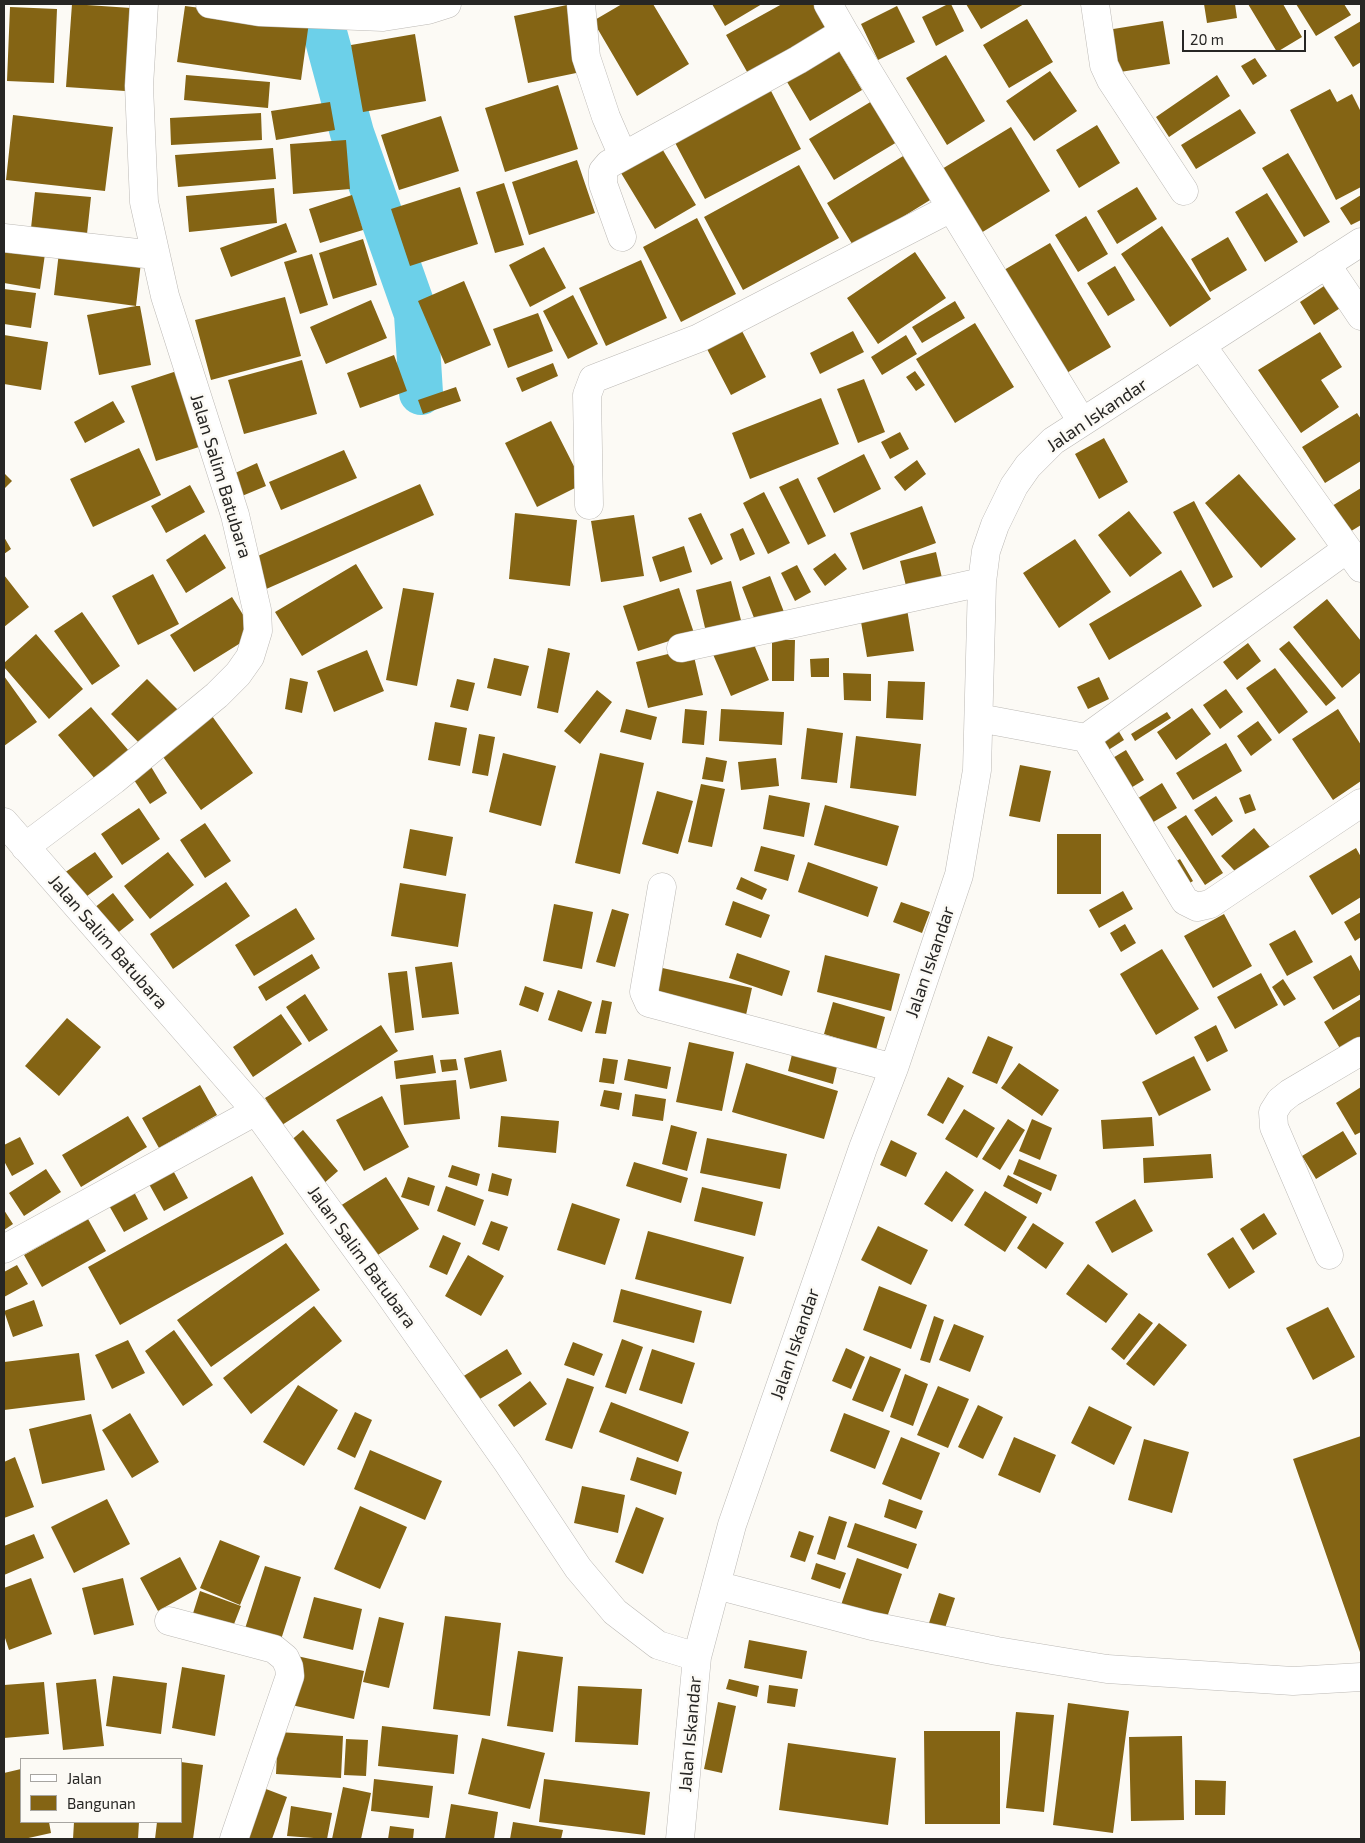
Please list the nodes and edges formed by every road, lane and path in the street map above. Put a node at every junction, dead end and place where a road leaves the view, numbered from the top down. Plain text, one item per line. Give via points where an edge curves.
1 (144, 4) edge
2 (210, 4) edge
3 (447, 4) edge
4 (581, 4) edge
5 (828, 4) edge
6 (1095, 4) edge
7 (844, 32) junction
8 (623, 156) junction
9 (1184, 191) dead end
10 (951, 208) junction
11 (622, 237) dead end
12 (4, 238) edge
13 (1361, 242) edge
14 (155, 255) junction
15 (1326, 264) junction
16 (1361, 316) edge
17 (1202, 346) junction
18 (1082, 422) junction
19 (589, 505) dead end
20 (1354, 558) edge
21 (982, 582) junction
22 (681, 648) dead end
23 (979, 718) junction
24 (1086, 738) junction
25 (1361, 803) edge
26 (4, 822) edge
27 (25, 847) junction
28 (662, 887) dead end
29 (1361, 1051) edge
30 (894, 1068) junction
31 (256, 1111) junction
32 (4, 1249) edge
33 (1329, 1256) dead end
34 (716, 1585) junction
35 (169, 1621) dead end
36 (697, 1657) junction
37 (1361, 1677) edge
38 (234, 1839) edge
39 (680, 1839) edge

1 - 14 street, Jalan Salim Batubara via 139,86 144,202
2 - 3 street via 259,12 384,17
4 - 8 street via 586,57
5 - 7 street
6 - 9 street via 1107,72
7 - 8 street
7 - 10 street
8 - 11 street via 609,164 602,176
10 - 18 street
10 - 19 street via 699,338 593,379 587,395
12 - 14 street
13 - 15 street, Jalan Iskandar
14 - 27 street, Jalan Salim Batubara via 234,515 257,610 258,631 250,657 217,694 114,780
15 - 16 street
15 - 17 street, Jalan Iskandar
17 - 18 street, Jalan Iskandar
17 - 20 street
18 - 21 street, Jalan Iskandar via 1054,441 1028,466 1014,486 986,550
20 - 24 street
21 - 22 street
21 - 23 street, Jalan Iskandar
23 - 24 street
23 - 30 street, Jalan Iskandar via 977,770 959,876
24 - 25 street via 1185,901 1194,907 1210,904
26 - 27 street, Jalan Salim Batubara
27 - 31 street, Jalan Salim Batubara
28 - 30 street via 644,992 649,1004
29 - 33 street via 1290,1093 1273,1112 1274,1127
30 - 34 street, Jalan Iskandar via 732,1525
31 - 32 street
31 - 36 street, Jalan Salim Batubara via 387,1291 578,1568 615,1612 658,1645
34 - 36 street, Jalan Iskandar
34 - 37 street via 872,1626 1106,1669 1281,1680
35 - 38 street via 274,1649 290,1667 290,1676
36 - 39 street, Jalan Iskandar

